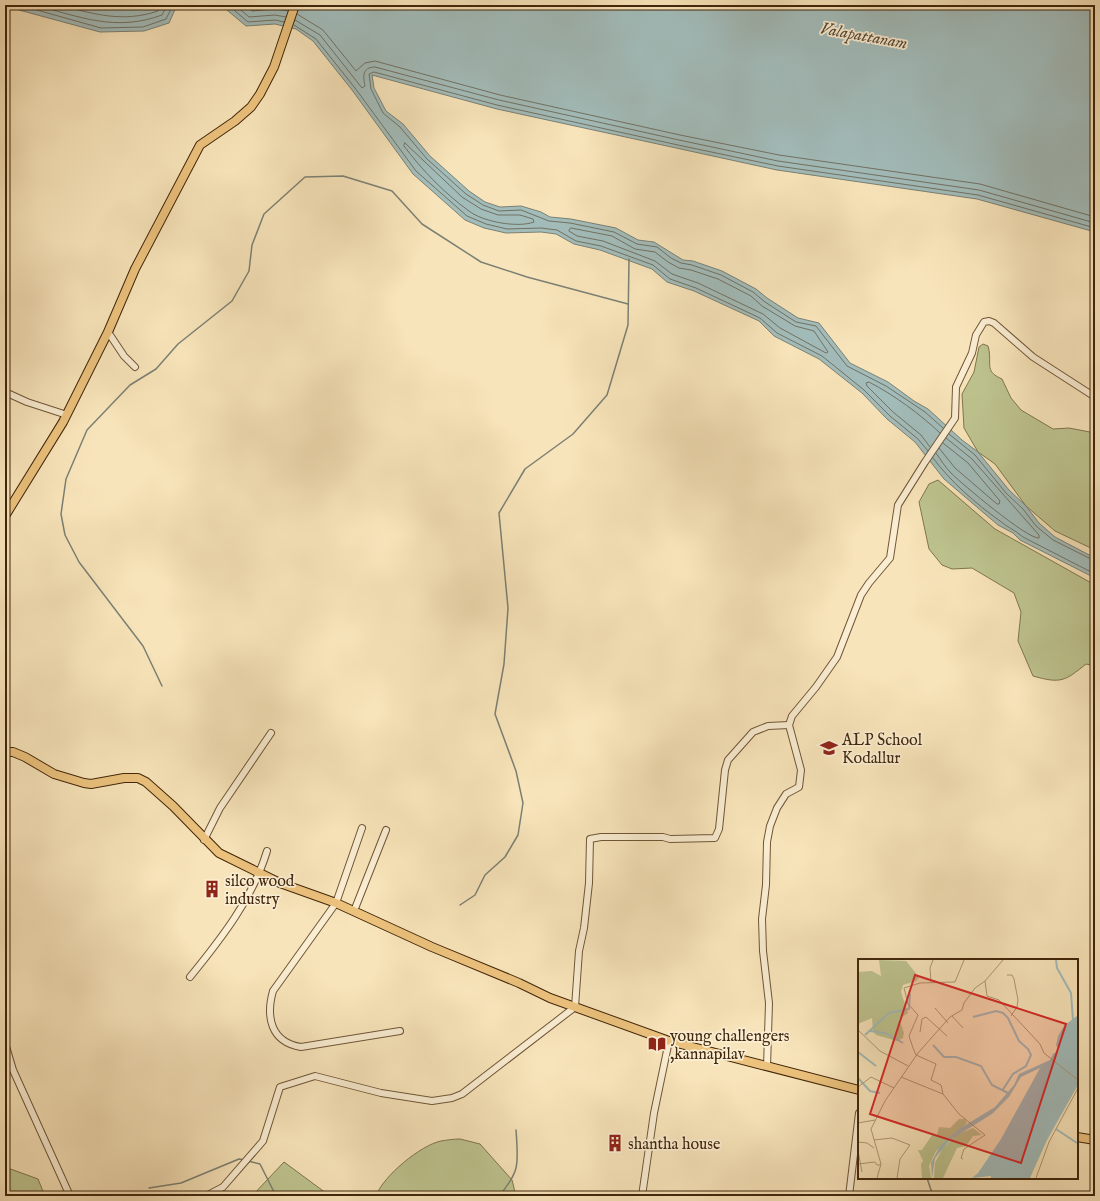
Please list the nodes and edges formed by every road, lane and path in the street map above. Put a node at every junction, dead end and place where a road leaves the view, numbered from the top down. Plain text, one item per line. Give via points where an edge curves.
1 (295, 5) edge
2 (108, 332) junction
3 (135, 367) dead end
4 (5, 392) edge
5 (1095, 397) edge
6 (67, 415) junction
7 (5, 516) edge
8 (789, 725) junction
9 (271, 733) dead end
10 (5, 752) edge
11 (362, 828) dead end
12 (386, 830) dead end
13 (204, 840) junction
14 (267, 851) dead end
15 (260, 874) junction
16 (336, 903) junction
17 (354, 911) junction
18 (190, 977) dead end
19 (575, 1008) junction
20 (400, 1031) dead end
21 (669, 1041) junction
22 (5, 1043) edge
23 (767, 1067) junction
24 (13, 1070) junction
25 (5, 1072) edge
26 (858, 1090) edge
27 (858, 1121) edge
28 (1078, 1137) edge
29 (1095, 1140) edge
30 (70, 1196) edge
31 (206, 1196) edge
32 (642, 1196) edge
33 (849, 1196) edge

1 - 2 main road via 274,67 260,94 251,107 198,149 135,269
2 - 3 street
2 - 6 main road
4 - 6 street
5 - 8 street via 1033,357 989,321 984,322 976,335 972,353 956,387 955,418 898,505 890,558 861,595 837,657 792,716
6 - 7 main road
8 - 19 street via 768,726 753,732 728,760 719,829 715,838 590,839
8 - 23 street via 801,770 799,787 786,794 777,808 767,842 762,919 769,1003
9 - 13 street via 220,808
10 - 13 main road via 13,752 54,774 84,783 138,778 173,806
11 - 16 street
12 - 17 street
13 - 15 main road via 219,853
14 - 15 street
15 - 16 main road
15 - 18 street via 233,920
16 - 17 main road
16 - 20 street via 273,991 269,1007 271,1023 284,1040 291,1045 301,1046
17 - 19 main road
19 - 21 main road
19 - 31 street via 462,1094 452,1098 432,1101 381,1093 315,1076 280,1087 263,1141 223,1187
21 - 23 main road
21 - 32 street via 654,1113
22 - 24 street
23 - 26 main road
24 - 25 street
24 - 30 street
27 - 33 street
28 - 29 main road

